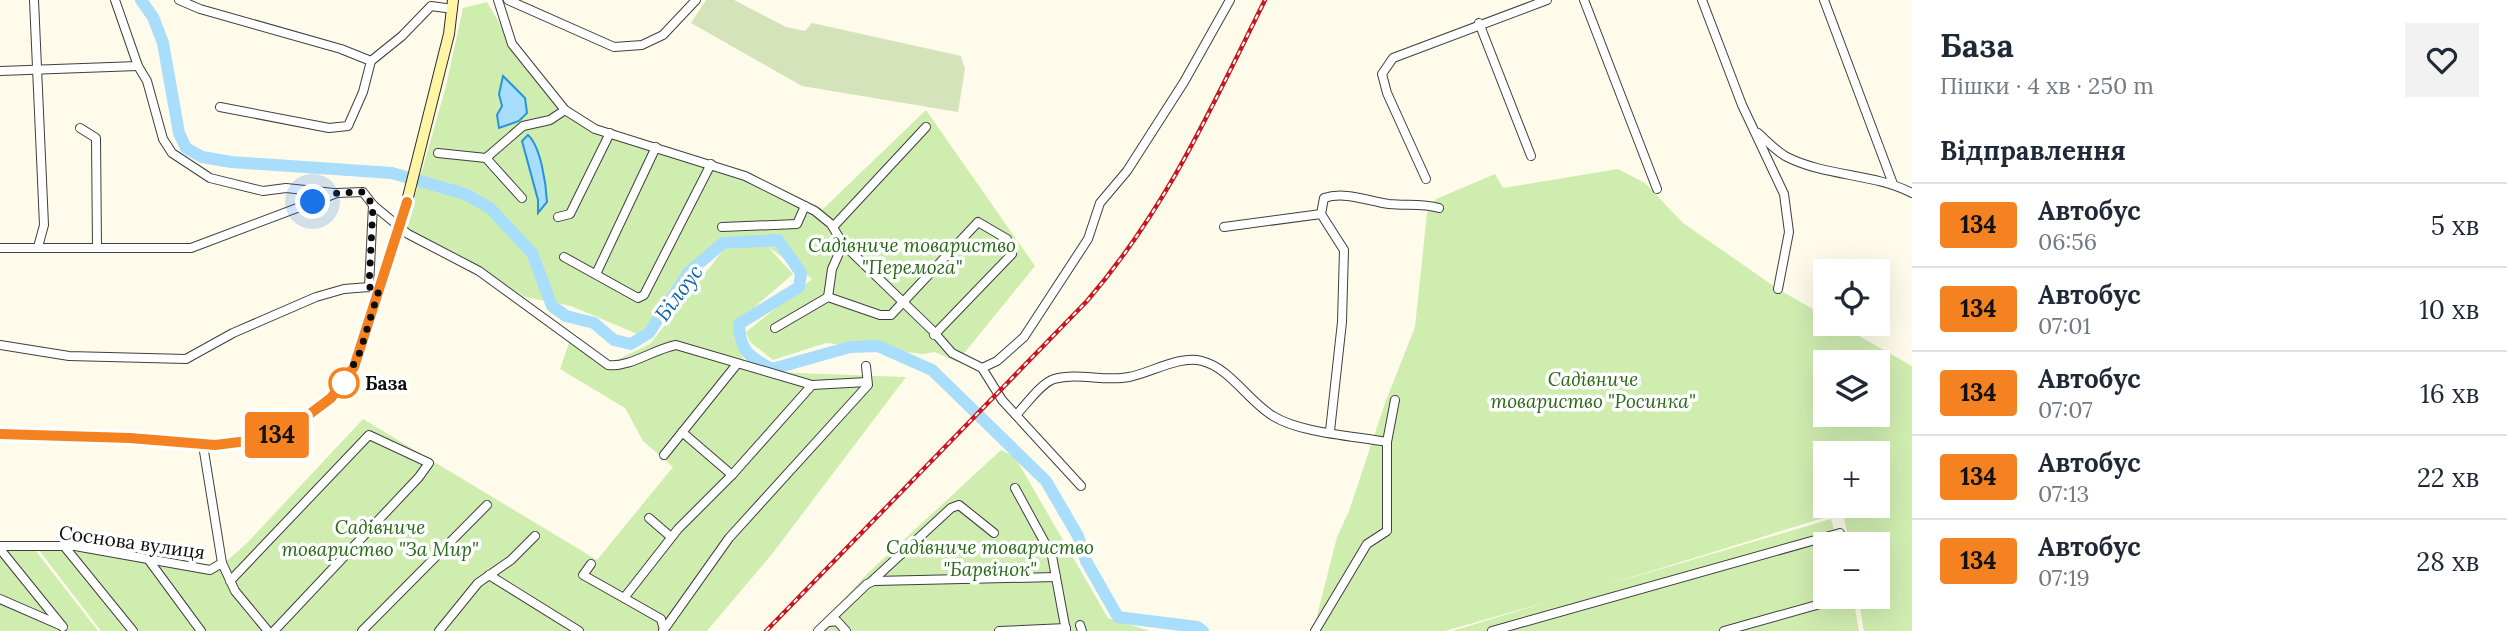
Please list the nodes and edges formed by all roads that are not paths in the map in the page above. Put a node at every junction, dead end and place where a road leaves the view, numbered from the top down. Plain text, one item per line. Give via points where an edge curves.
1 (34, 0) edge
2 (115, 0) edge
3 (180, 0) edge
4 (498, 0) edge
5 (508, 0) edge
6 (696, 0) edge
7 (1230, 0) edge
8 (1547, 0) edge
9 (1584, 0) edge
10 (1702, 0) edge
11 (1824, 0) edge
12 (433, 3) edge
13 (453, 4) edge
14 (1479, 23) junction
15 (370, 61) junction
16 (138, 66) junction
17 (38, 69) junction
18 (0, 72) edge
19 (220, 107) dead end
20 (565, 110) junction
21 (926, 127) dead end
22 (80, 128) dead end
23 (1754, 130) junction
24 (610, 133) junction
25 (656, 147) junction
26 (438, 153) dead end
27 (1531, 156) dead end
28 (486, 158) junction
29 (711, 164) junction
30 (1426, 179) dead end
31 (1893, 184) junction
32 (1657, 189) dead end
33 (337, 193) junction
34 (1912, 193) edge
35 (522, 198) dead end
36 (373, 205) junction
37 (805, 206) junction
38 (1439, 208) dead end
39 (1321, 214) junction
40 (558, 217) dead end
41 (401, 225) junction
42 (722, 227) dead end
43 (832, 227) junction
44 (1224, 227) dead end
45 (843, 244) junction
46 (38, 247) junction
47 (97, 247) junction
48 (0, 248) edge
49 (564, 257) dead end
50 (596, 274) junction
51 (374, 288) junction
52 (1778, 289) dead end
53 (828, 297) junction
54 (903, 305) junction
55 (775, 328) dead end
56 (934, 335) junction
57 (0, 345) edge
58 (737, 364) junction
59 (866, 366) dead end
60 (982, 368) junction
61 (867, 382) junction
62 (813, 385) junction
63 (1395, 400) dead end
64 (1016, 415) junction
65 (1330, 431) junction
66 (682, 432) junction
67 (0, 434) edge
68 (1387, 442) junction
69 (203, 445) junction
70 (664, 455) dead end
71 (732, 475) junction
72 (1081, 486) dead end
73 (1015, 488) dead end
74 (487, 505) dead end
75 (649, 518) dead end
76 (994, 533) dead end
77 (535, 536) dead end
78 (671, 537) junction
79 (1813, 541) edge
80 (64, 546) junction
81 (0, 547) edge
82 (149, 559) junction
83 (222, 563) junction
84 (591, 564) dead end
85 (489, 575) junction
86 (1056, 577) junction
87 (230, 581) junction
88 (872, 582) junction
89 (624, 598) junction
90 (0, 599) edge
91 (1813, 606) edge
92 (829, 622) junction
93 (65, 629) edge
94 (1066, 629) edge
95 (664, 630) edge
96 (133, 631) edge
97 (201, 631) edge
98 (268, 631) edge
99 (274, 631) edge
100 (362, 631) edge
101 (439, 631) edge
102 (579, 631) edge
103 (818, 631) edge
104 (846, 631) edge
105 (999, 631) edge
106 (1315, 631) edge
107 (1492, 631) edge
108 (1724, 631) edge

1 - 17 street
2 - 16 street
3 - 15 street
4 - 20 street via 512,44
5 - 6 street via 614,47 642,45 663,35
7 - 60 street via 1184,82 1127,171 1100,203 1088,239 1024,337
8 - 14 street
9 - 32 street
10 - 23 street
11 - 31 street
12 - 13 street
12 - 15 street
13 - 41 main road
14 - 27 street
14 - 30 street via 1393,58 1382,74
15 - 19 street via 348,126 329,128
16 - 17 street
16 - 33 street via 147,81 163,139 191,168 210,178 263,191 286,188
17 - 18 street
17 - 46 street via 44,225
20 - 24 street
20 - 28 street via 550,120 523,126
21 - 43 street
22 - 47 street via 96,138
23 - 31 street via 1786,156 1813,167
23 - 52 street via 1784,194 1789,232
24 - 25 street
24 - 40 street via 570,214
25 - 29 street
25 - 50 street
26 - 28 street
28 - 35 street
29 - 37 street
29 - 50 street via 644,295 638,298
31 - 34 street
33 - 36 street via 363,192
33 - 47 street via 191,248
36 - 41 street
36 - 51 street
37 - 42 street via 797,224
37 - 43 street
38 - 39 street via 1334,194 1324,198
39 - 44 street
39 - 65 street via 1344,250 1342,322
41 - 51 main road
41 - 58 street via 408,234 480,271 608,365 618,366 676,345
43 - 45 street
45 - 53 street via 832,268
45 - 54 street
46 - 47 street
46 - 48 street
49 - 50 street
51 - 57 street via 344,289 316,297 186,359 69,356
51 - 69 main road via 354,367 316,411 265,439
53 - 54 street via 880,315 891,315
53 - 55 street
54 - 56 street
54 - 56 street via 978,222 1007,239 1012,254
56 - 60 street via 952,352
58 - 62 street
58 - 66 street
59 - 61 street
60 - 64 street
61 - 62 street
61 - 95 street via 729,538
62 - 71 street
63 - 68 street
64 - 65 street via 1051,379 1127,377 1200,360 1222,370 1274,417 1301,428
64 - 72 street
65 - 68 street
66 - 70 street
66 - 71 street
67 - 69 main road
68 - 106 street via 1387,531 1367,544
69 - 83 street, Соснова вулиця
71 - 78 street
73 - 86 street via 1052,556
74 - 100 street
75 - 78 street
76 - 88 street via 959,505 951,508
77 - 85 street
78 - 89 street
79 - 107 street
80 - 81 street, Соснова вулиця
80 - 82 street, Соснова вулиця
80 - 96 street
81 - 93 street
82 - 83 street, Соснова вулиця via 210,570
82 - 97 street
83 - 87 street
84 - 89 street via 583,576
85 - 101 street via 460,601
85 - 102 street
86 - 88 street
86 - 94 street
87 - 98 street
87 - 99 street via 369,435 429,463
88 - 92 street
89 - 95 street via 661,619
90 - 93 street
91 - 108 street
92 - 103 street
92 - 104 street via 837,621
94 - 105 street

